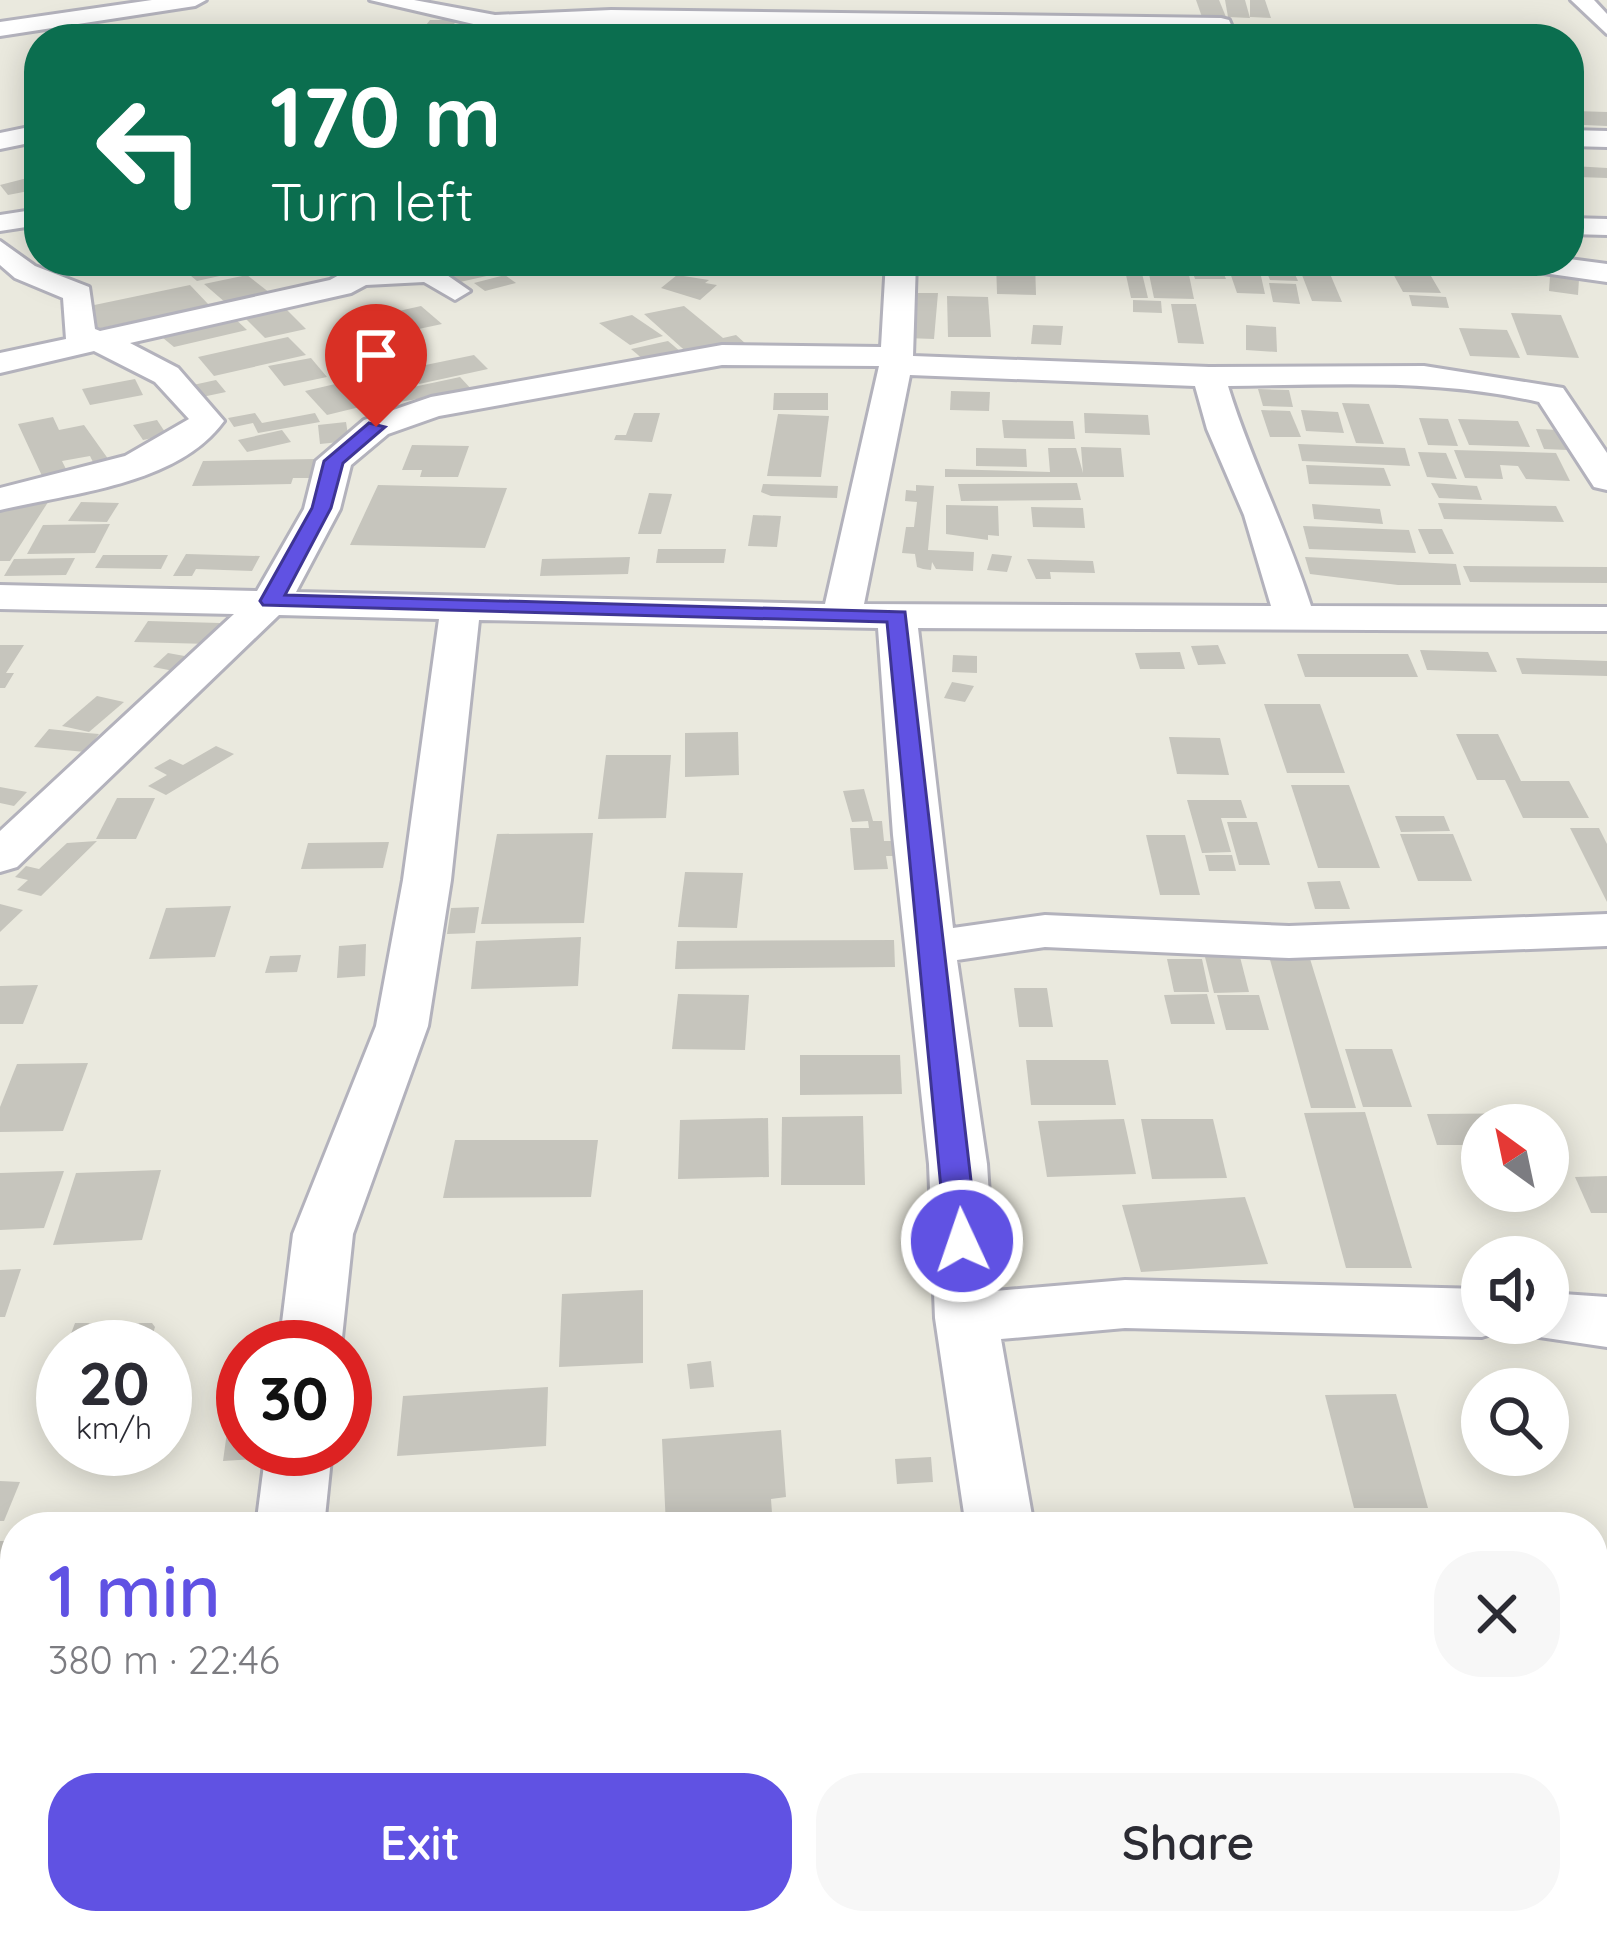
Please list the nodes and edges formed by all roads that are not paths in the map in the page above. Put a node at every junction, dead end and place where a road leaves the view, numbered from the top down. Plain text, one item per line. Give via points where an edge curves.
1 (195, 0) edge
2 (381, 0) edge
3 (1582, 0) edge
4 (158, 2) edge
5 (655, 8) edge
6 (846, 11) edge
7 (29, 24) edge
8 (463, 24) edge
9 (549, 24) edge
10 (886, 24) edge
11 (1607, 30) edge
12 (0, 250) edge
13 (24, 271) edge
14 (35, 276) edge
15 (347, 276) edge
16 (436, 276) edge
17 (901, 276) edge
18 (455, 291) dead end
19 (95, 341) junction
20 (896, 361) junction
21 (0, 363) edge
22 (1209, 377) junction
23 (1607, 479) edge
24 (0, 499) edge
25 (0, 597) edge
26 (271, 601) junction
27 (461, 606) junction
28 (842, 616) junction
29 (897, 616) junction
30 (1607, 619) edge
31 (1296, 621) junction
32 (0, 857) edge
33 (1607, 931) edge
34 (932, 947) junction
35 (1461, 1312) edge
36 (966, 1318) junction
37 (1569, 1319) edge
38 (313, 1320) edge
39 (1607, 1322) edge
40 (296, 1476) edge
41 (292, 1512) edge
42 (998, 1512) edge

1 - 4 street
2 - 8 street
3 - 11 street
4 - 7 street
5 - 6 street
5 - 9 street
6 - 10 street
12 - 13 street
14 - 19 street via 78,293 75,327
15 - 19 street via 340,287
16 - 18 street
17 - 20 street
19 - 21 street
19 - 24 street via 148,359 207,421 124,466
20 - 22 street
20 - 26 street via 722,355 402,415 334,461 322,508
20 - 28 street
22 - 23 street via 1414,372 1492,379 1551,395
22 - 31 street
25 - 26 street
26 - 27 street
26 - 32 street
27 - 28 street
27 - 38 street via 402,1026 323,1234
28 - 29 street
29 - 31 street
29 - 34 street
30 - 31 street
33 - 34 street via 1289,942 1045,931
34 - 36 street via 958,1164
35 - 36 street via 1125,1304
36 - 42 street
37 - 39 street
40 - 41 street

